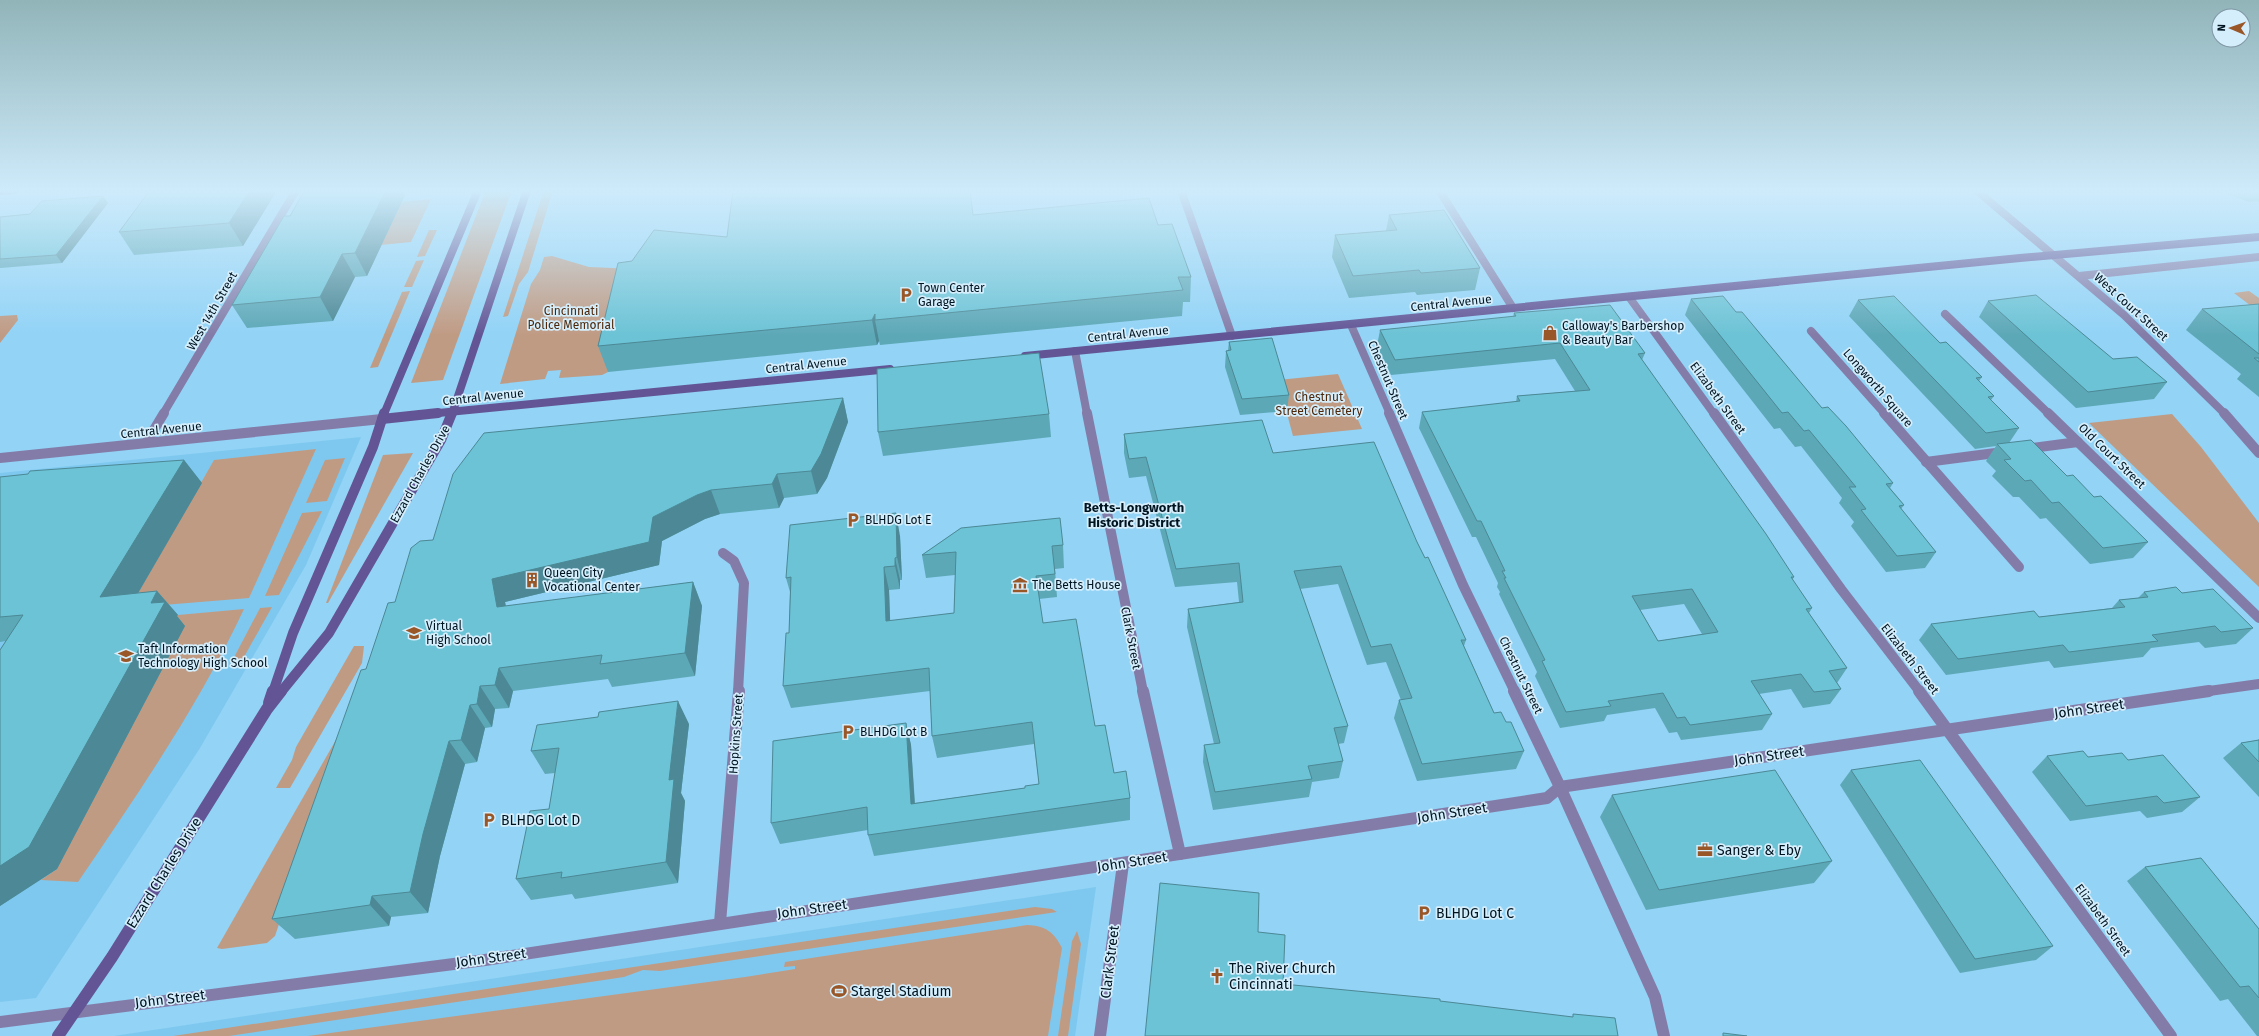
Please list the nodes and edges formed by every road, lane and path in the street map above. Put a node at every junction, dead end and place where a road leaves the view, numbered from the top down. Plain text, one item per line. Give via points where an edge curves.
1 (268, 238) edge
2 (458, 238) edge
3 (511, 238) edge
4 (1198, 238) edge
5 (1469, 238) edge
6 (2035, 238) edge
7 (2245, 238) edge
8 (2056, 256) junction
9 (2259, 257) edge
10 (2079, 276) junction
11 (1629, 297) junction
12 (1512, 308) junction
13 (1946, 314) dead end
14 (1351, 325) junction
15 (1811, 331) dead end
16 (1232, 336) junction
17 (1075, 351) junction
18 (1012, 357) edge
19 (902, 368) edge
20 (453, 412) junction
21 (382, 419) junction
22 (2078, 442) junction
23 (146, 443) junction
24 (2259, 453) edge
25 (0, 458) edge
26 (1926, 462) junction
27 (723, 553) dead end
28 (2019, 567) dead end
29 (2259, 618) edge
30 (2259, 684) edge
31 (267, 709) junction
32 (1948, 729) junction
33 (1560, 787) junction
34 (1180, 854) junction
35 (1123, 864) junction
36 (720, 923) junction
37 (75, 1011) junction
38 (0, 1022) edge
39 (58, 1036) edge
40 (1100, 1036) edge
41 (1664, 1036) edge
42 (2171, 1036) edge

1 - 23 street, West 14th Street
2 - 21 main road, Ezzard Charles Drive
3 - 20 main road, Ezzard Charles Drive
4 - 16 street
5 - 12 street
6 - 8 street, West Court Street
7 - 8 main road, Central Avenue
8 - 10 street, West Court Street
8 - 11 main road, Central Avenue
9 - 10 street
10 - 24 street, West Court Street via 2118,308 2180,368
11 - 12 main road, Central Avenue
11 - 32 street, Elizabeth Street via 1841,589
12 - 14 main road, Central Avenue
13 - 22 street, Old Court Street
14 - 16 main road, Central Avenue
14 - 33 street, Chestnut Street via 1463,585
15 - 26 street, Longworth Square
16 - 17 main road, Central Avenue
17 - 18 main road, Central Avenue
17 - 34 street, Clark Street via 1138,671
19 - 20 main road, Central Avenue
20 - 21 main road, Central Avenue
20 - 31 main road, Ezzard Charles Drive via 441,440 329,633
21 - 23 street, Central Avenue
21 - 31 main road, Ezzard Charles Drive via 374,447 293,633
22 - 26 street
22 - 29 street, Old Court Street
23 - 25 street, Central Avenue
26 - 28 street, Longworth Square
27 - 36 street, Hopkins Street via 734,561 744,583 738,721
30 - 32 street, John Street
31 - 37 main road, Ezzard Charles Drive
32 - 33 street, John Street
32 - 42 street, Elizabeth Street
33 - 34 street, John Street via 1548,798
33 - 41 street, Chestnut Street via 1656,997
34 - 35 street, John Street
35 - 36 street, John Street
35 - 40 street, Clark Street
36 - 37 street, John Street via 485,960
37 - 38 street, John Street
37 - 39 main road, Ezzard Charles Drive

